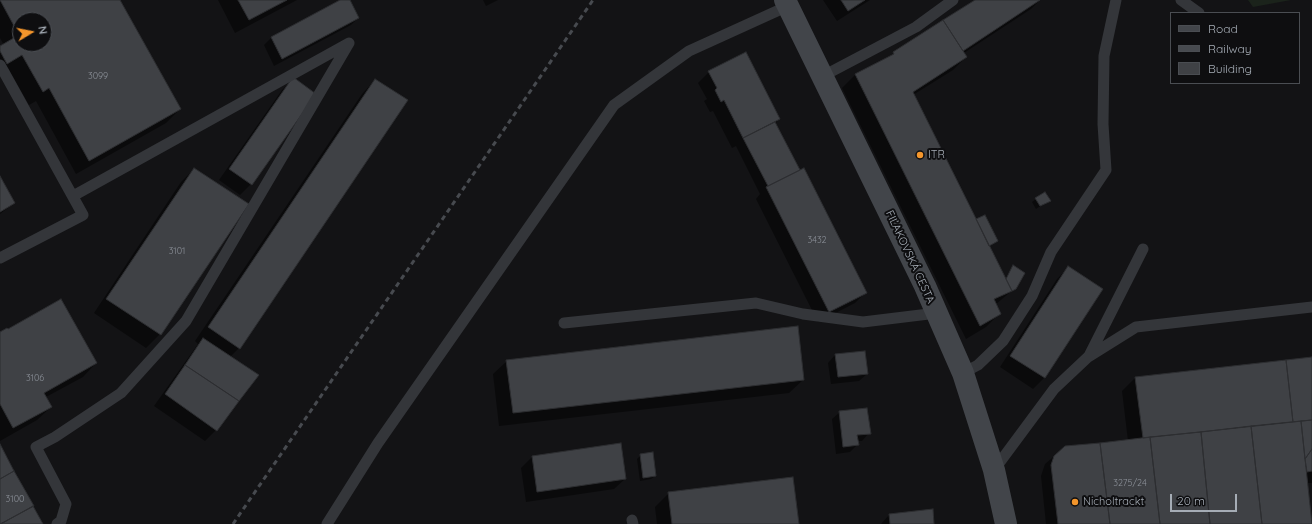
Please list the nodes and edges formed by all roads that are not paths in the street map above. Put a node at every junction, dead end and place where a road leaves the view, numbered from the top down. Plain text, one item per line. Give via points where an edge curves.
1 (954, 0) edge
2 (1116, 0) edge
3 (1180, 0) edge
4 (787, 3) edge
5 (1198, 12) edge
6 (0, 65) edge
7 (823, 76) junction
8 (73, 196) junction
9 (1143, 249) dead end
10 (0, 258) edge
11 (1312, 307) edge
12 (937, 313) junction
13 (564, 323) dead end
14 (1088, 357) junction
15 (963, 373) junction
16 (994, 470) junction
17 (57, 524) edge
18 (327, 524) edge
19 (1006, 524) edge

1 - 7 lane via 916,27
2 - 15 lane via 1104,56 1103,124 1106,170 1051,252 1032,296 1003,341 978,365
3 - 5 lane
4 - 7 street, FIĽAKOVSKÁ CESTA
4 - 18 lane via 689,51 614,105 378,443
6 - 8 lane
7 - 12 street, FIĽAKOVSKÁ CESTA
8 - 10 lane via 83,215
8 - 17 lane via 349,43 186,321 121,393 36,447 66,504 61,521
9 - 14 lane
11 - 14 lane via 1136,327
12 - 13 lane via 862,322 803,314 756,303
12 - 15 street, FIĽAKOVSKÁ CESTA
14 - 16 lane via 1054,389
15 - 16 street, FIĽAKOVSKÁ CESTA
16 - 19 street, FIĽAKOVSKÁ CESTA

